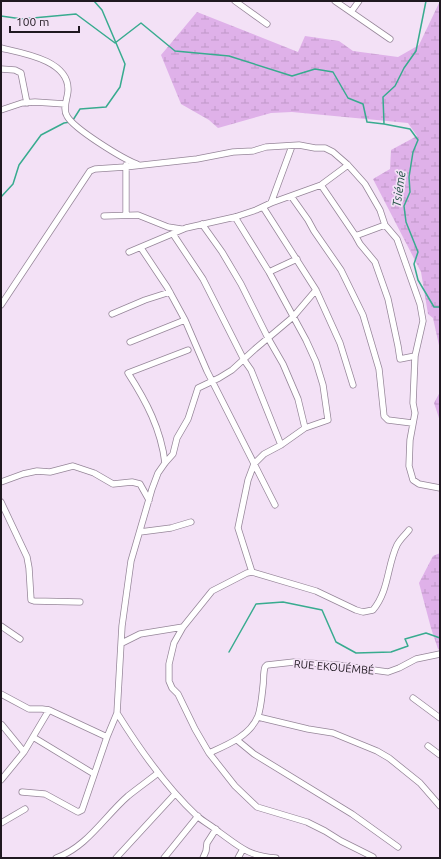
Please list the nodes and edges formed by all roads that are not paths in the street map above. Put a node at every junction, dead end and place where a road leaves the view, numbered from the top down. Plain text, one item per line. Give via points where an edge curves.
1 (235, 1) edge
2 (335, 1) edge
3 (359, 1) edge
4 (351, 12) junction
5 (268, 24) dead end
6 (390, 40) dead end
7 (1, 48) edge
8 (1, 68) edge
9 (27, 102) junction
10 (65, 104) junction
11 (1, 110) edge
12 (292, 146) junction
13 (127, 161) junction
14 (139, 165) junction
15 (348, 165) junction
16 (126, 167) junction
17 (321, 185) junction
18 (291, 196) junction
19 (271, 203) junction
20 (262, 207) junction
21 (126, 215) junction
22 (104, 216) dead end
23 (235, 217) junction
24 (202, 224) junction
25 (385, 225) junction
26 (186, 228) junction
27 (173, 234) junction
28 (355, 234) junction
29 (141, 248) junction
30 (129, 252) dead end
31 (297, 259) junction
32 (269, 272) junction
33 (316, 290) junction
34 (170, 292) junction
35 (1, 305) edge
36 (112, 314) dead end
37 (293, 317) junction
38 (185, 320) junction
39 (268, 338) junction
40 (130, 342) dead end
41 (188, 350) dead end
42 (415, 356) junction
43 (244, 360) junction
44 (213, 381) junction
45 (353, 385) dead end
46 (412, 423) junction
47 (305, 428) junction
48 (281, 445) junction
49 (165, 463) junction
50 (254, 464) junction
51 (1, 482) edge
52 (440, 488) edge
53 (149, 500) junction
54 (1, 502) edge
55 (275, 505) dead end
56 (191, 522) dead end
57 (409, 530) dead end
58 (140, 532) junction
59 (252, 572) junction
60 (80, 602) dead end
61 (1, 626) edge
62 (183, 627) junction
63 (20, 639) dead end
64 (122, 643) junction
65 (440, 654) edge
66 (1, 694) edge
67 (413, 698) dead end
68 (49, 710) junction
69 (117, 713) junction
70 (258, 717) junction
71 (440, 718) edge
72 (2, 725) edge
73 (33, 737) junction
74 (107, 737) junction
75 (237, 740) junction
76 (428, 746) dead end
77 (24, 752) junction
78 (209, 752) junction
79 (440, 755) edge
80 (158, 773) junction
81 (94, 774) junction
82 (1, 780) edge
83 (22, 792) dead end
84 (175, 794) junction
85 (440, 806) edge
86 (25, 809) dead end
87 (198, 816) junction
88 (2, 820) edge
89 (216, 829) junction
90 (398, 847) dead end
91 (243, 849) junction
92 (373, 857) edge
93 (56, 858) edge
94 (116, 858) edge
95 (164, 858) edge
96 (203, 858) edge
97 (238, 858) edge
98 (276, 858) edge

1 - 5 street
2 - 4 street
3 - 4 street
4 - 6 street
7 - 10 street via 33,55 57,68 68,84
8 - 9 street via 21,73
9 - 10 street
9 - 11 street
10 - 13 street via 66,116 72,122
12 - 14 street via 266,147
12 - 15 street via 325,148
12 - 19 street
13 - 14 street
13 - 16 street
14 - 16 street
15 - 17 street
15 - 25 street via 365,184 380,210
16 - 21 street
16 - 35 street via 95,169 89,172
17 - 18 street
17 - 28 street
18 - 19 street
18 - 46 street via 341,270 363,314 379,368 384,416 388,420
19 - 20 street
20 - 23 street
20 - 31 street
21 - 22 street
21 - 26 street via 142,216 168,227
23 - 24 street
23 - 32 street
24 - 26 street
24 - 39 street via 241,284
25 - 28 street
25 - 42 street via 397,240 422,313 423,321
26 - 27 street
27 - 29 street
27 - 43 street via 203,279
28 - 42 street via 375,262 388,299 400,359
29 - 30 street
29 - 34 street
31 - 32 street
31 - 33 street
32 - 37 street
33 - 37 street
33 - 45 street via 340,343
34 - 36 street
34 - 38 street
37 - 39 street
37 - 47 street via 316,362 323,385 328,420
38 - 40 street
38 - 44 street
39 - 43 street
39 - 47 street via 284,364 298,399
41 - 49 street via 128,374 148,406 156,425
42 - 46 street via 415,413
43 - 44 street
43 - 48 street via 251,370
44 - 49 street via 198,388 173,454
44 - 50 street
46 - 52 street via 409,451 410,473 413,480 419,484
47 - 48 street
48 - 50 street via 264,454
49 - 53 street via 158,473
50 - 55 street
50 - 59 street via 238,528
51 - 53 street via 37,471 50,472 73,466 94,473 113,484 140,484
53 - 58 street
54 - 60 street via 27,557 31,600
56 - 58 street via 166,529
57 - 59 street via 395,550 379,602 369,612 356,610 316,591
58 - 64 street via 131,561
59 - 62 street via 212,591
61 - 63 street
62 - 64 street via 140,634
62 - 78 street via 174,643 169,664 170,681
64 - 69 street
65 - 70 street, RUE EKOUÉMBÉ via 416,658 388,672 294,662 267,666 264,671
66 - 68 street via 29,709
67 - 71 street
68 - 73 street
68 - 74 street
69 - 74 street
69 - 80 street
70 - 75 street, RUE EKOUÉMBÉ via 249,730
70 - 85 street via 333,733 377,751 390,758 420,783
72 - 77 street
73 - 77 street
73 - 81 street
74 - 81 street
75 - 78 street, RUE EKOUÉMBÉ
75 - 90 street via 254,754 352,814
76 - 79 street
77 - 82 street
78 - 92 street via 235,786 257,807 307,822
80 - 84 street
80 - 93 street via 128,797 89,837
81 - 83 street via 82,810 79,812 45,794
84 - 87 street
84 - 94 street
86 - 88 street
87 - 89 street
87 - 95 street
89 - 91 street
89 - 96 street via 207,843
91 - 97 street
91 - 98 street via 257,856

